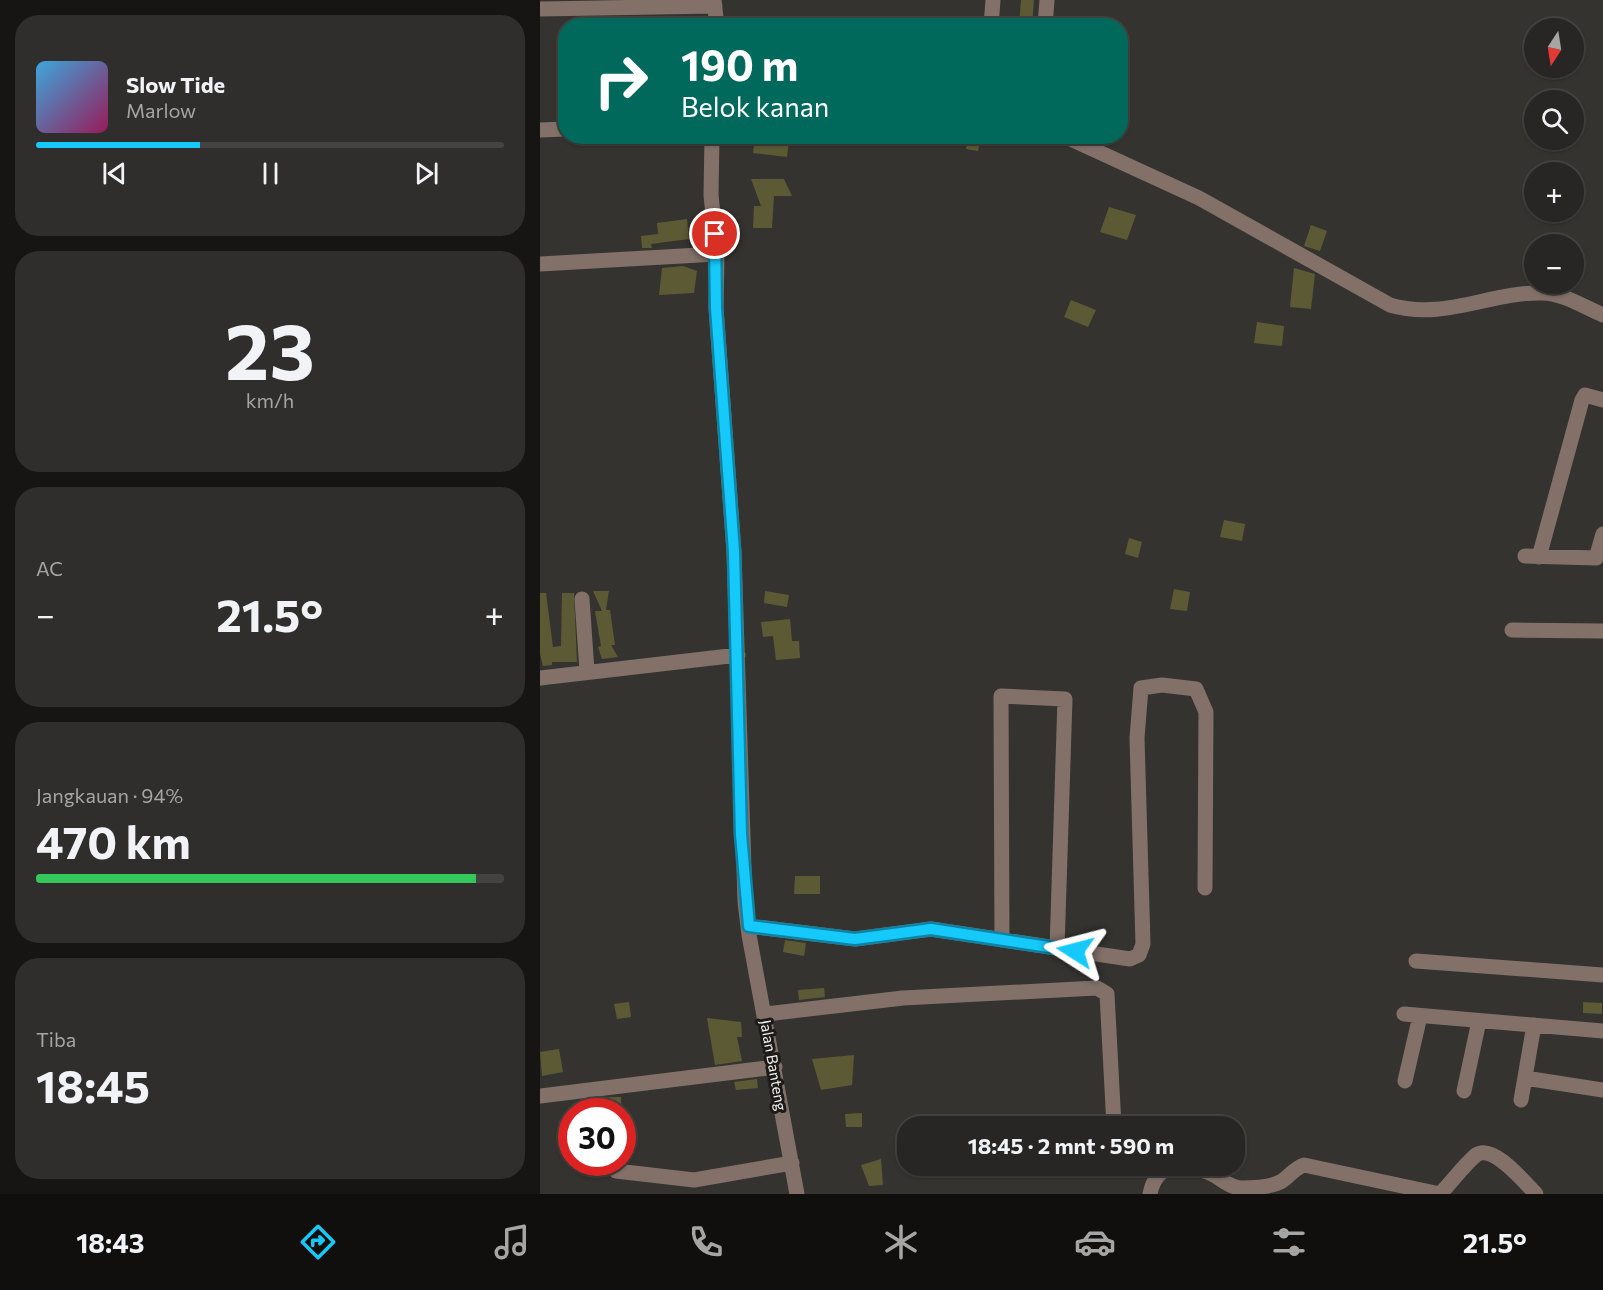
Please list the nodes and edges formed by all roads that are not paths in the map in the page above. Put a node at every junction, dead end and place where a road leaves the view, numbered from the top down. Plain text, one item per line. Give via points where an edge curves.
1 (993, 0) edge
2 (1047, 0) edge
3 (715, 3) edge
4 (540, 9) edge
5 (716, 18) edge
6 (992, 18) edge
7 (1045, 18) edge
8 (558, 129) edge
9 (540, 130) edge
10 (712, 144) edge
11 (1081, 144) edge
12 (717, 254) junction
13 (540, 264) edge
14 (1603, 315) edge
15 (1603, 400) edge
16 (1603, 534) edge
17 (1600, 558) edge
18 (582, 599) dead end
19 (1512, 630) dead end
20 (1603, 631) edge
21 (738, 655) junction
22 (587, 671) junction
23 (540, 678) edge
24 (1204, 888) dead end
25 (749, 931) junction
26 (1002, 940) junction
27 (1057, 949) junction
28 (1416, 961) dead end
29 (1603, 975) edge
30 (766, 1014) junction
31 (1404, 1014) dead end
32 (1420, 1016) junction
33 (1479, 1021) junction
34 (1534, 1025) junction
35 (1603, 1031) edge
36 (775, 1067) junction
37 (1525, 1078) junction
38 (1405, 1081) dead end
39 (1603, 1090) edge
40 (1464, 1091) dead end
41 (540, 1096) edge
42 (1521, 1100) dead end
43 (1113, 1116) edge
44 (792, 1163) junction
45 (636, 1173) edge
46 (797, 1194) edge
47 (1150, 1194) edge
48 (1536, 1194) edge

1 - 6 street
2 - 7 street
3 - 4 street
3 - 5 street
8 - 9 street
10 - 12 street, Jalan Banteng via 711,195
11 - 14 street via 1199,198 1390,305 1424,312 1541,293 1560,296
12 - 13 street
12 - 21 street, Jalan Banteng via 716,308
15 - 17 street via 1585,395 1582,400 1532,556
16 - 17 street
18 - 22 street
19 - 20 street
21 - 22 street
21 - 25 street, Jalan Banteng via 741,834
22 - 23 street
24 - 27 street via 1206,712 1196,689 1149,685 1141,688 1137,738 1143,944 1139,955 1130,959
25 - 26 street via 855,939 931,929
25 - 30 street, Jalan Banteng
26 - 27 street
26 - 27 street via 1001,696 1065,699
28 - 29 street
30 - 36 street, Jalan Banteng
30 - 43 street via 903,998 1097,988 1107,994
31 - 32 street
32 - 33 street
32 - 38 street
33 - 34 street
33 - 40 street
34 - 35 street
34 - 37 street
36 - 41 street
36 - 44 street, Jalan Banteng
37 - 39 street
37 - 42 street
44 - 45 street via 694,1180
44 - 46 street, Jalan Banteng
47 - 48 street via 1153,1180 1170,1167 1206,1171 1240,1188 1282,1181 1292,1170 1304,1165 1440,1194 1478,1154 1488,1152

